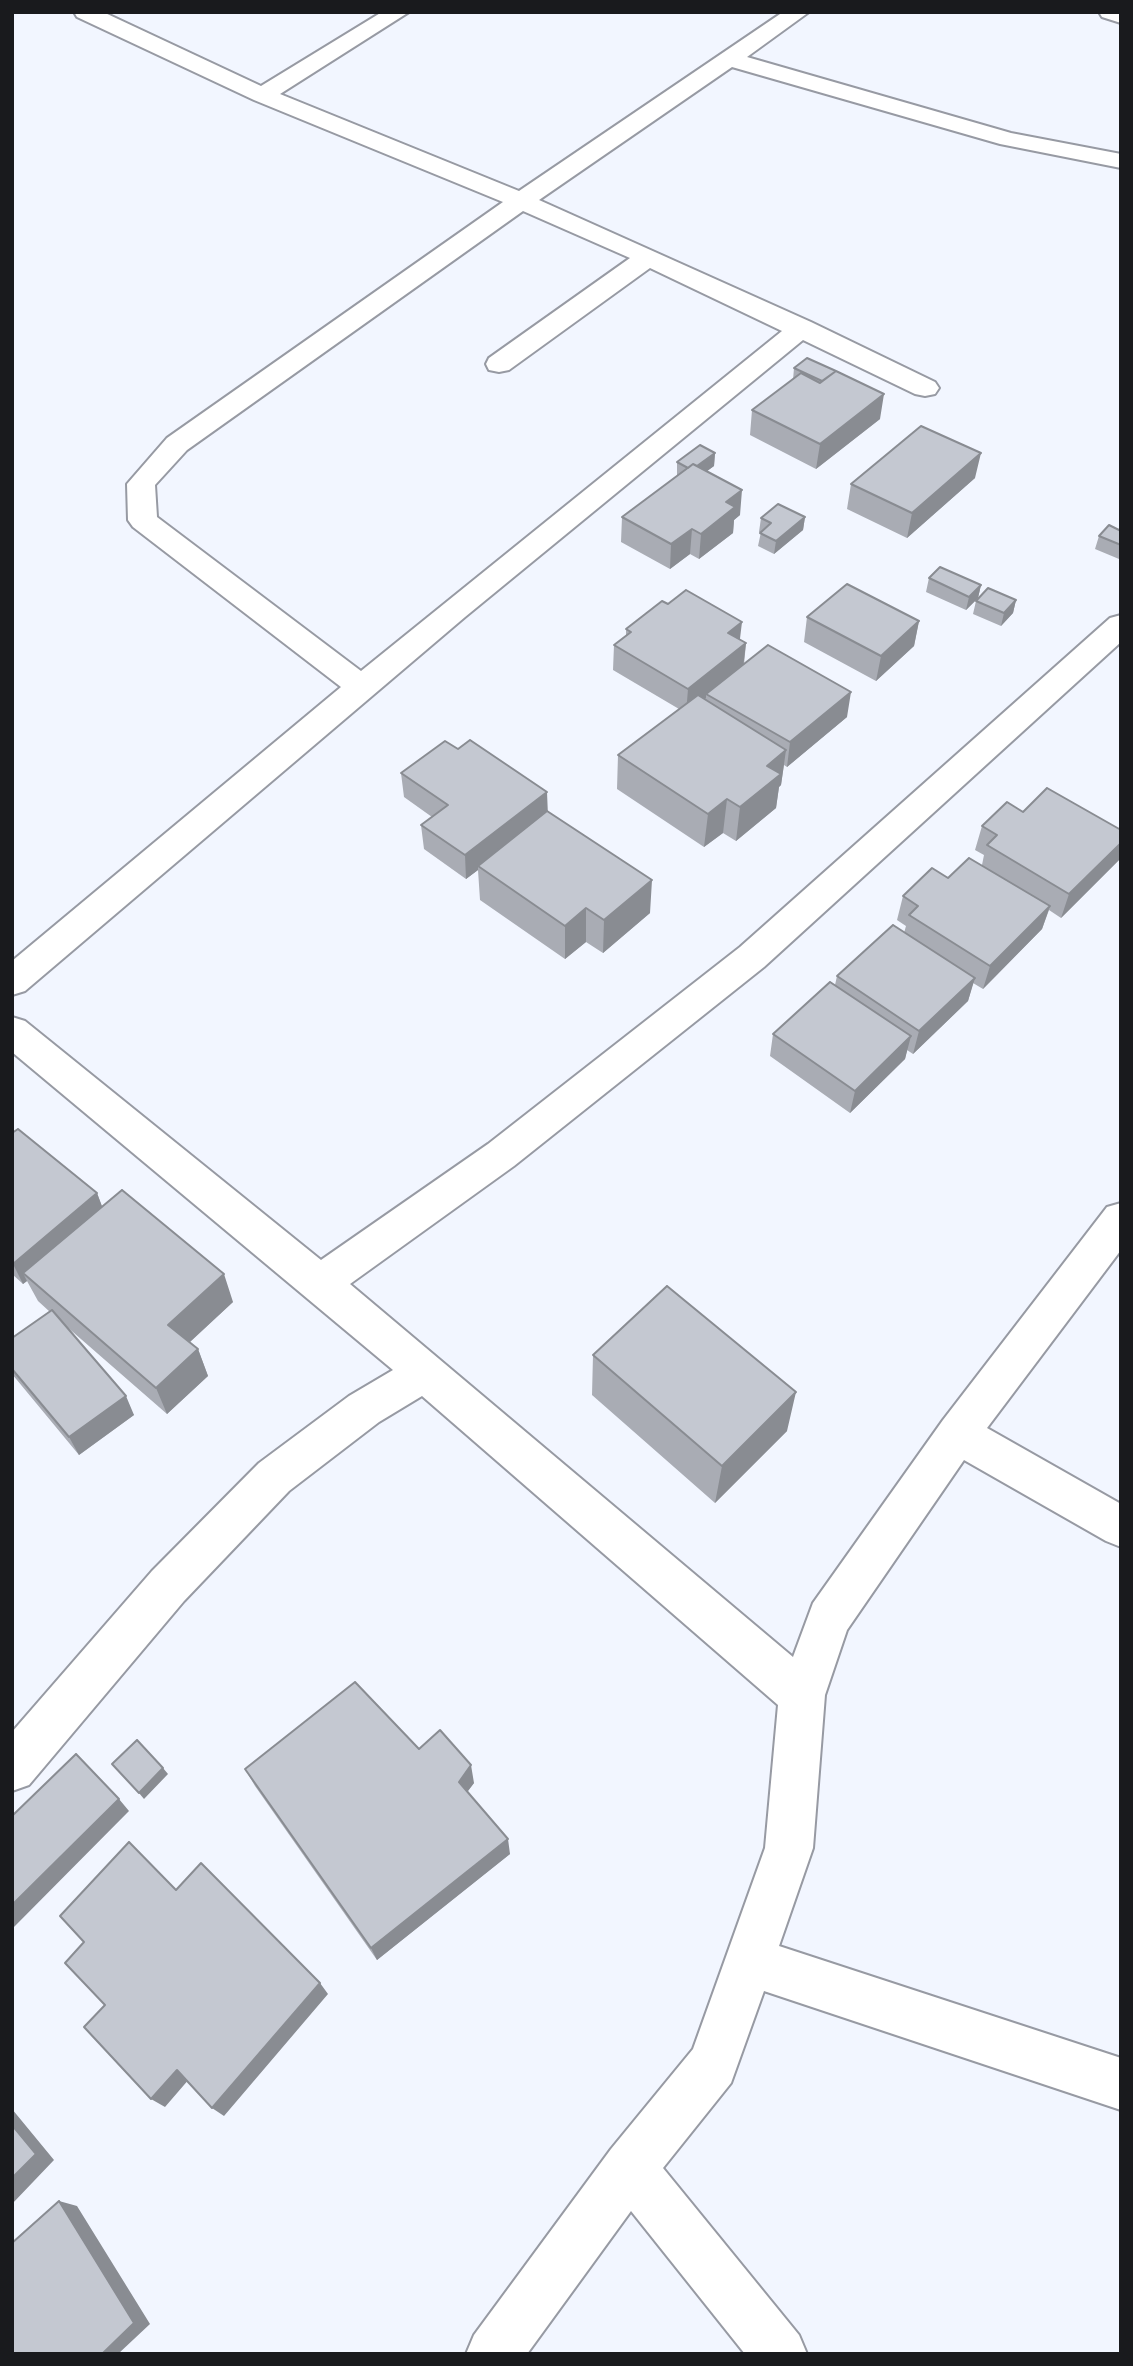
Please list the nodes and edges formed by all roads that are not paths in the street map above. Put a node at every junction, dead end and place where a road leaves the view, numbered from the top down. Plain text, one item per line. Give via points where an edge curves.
1 (85, 12) edge
2 (398, 12) edge
3 (799, 12) edge
4 (1110, 12) edge
5 (1121, 16) edge
6 (732, 60) junction
7 (262, 95) junction
8 (1121, 161) edge
9 (521, 201) junction
10 (648, 257) junction
11 (802, 328) junction
12 (499, 364) dead end
13 (925, 388) dead end
14 (1121, 625) edge
15 (363, 688) junction
16 (12, 981) edge
17 (14, 1036) edge
18 (1121, 1219) edge
19 (320, 1283) junction
20 (425, 1373) junction
21 (958, 1434) junction
22 (1121, 1527) edge
23 (802, 1695) junction
24 (12, 1768) edge
25 (751, 1962) junction
26 (1121, 2084) edge
27 (630, 2168) junction
28 (493, 2354) edge
29 (780, 2354) edge

1 - 7 street
2 - 7 street
3 - 6 street
4 - 5 street
6 - 8 street via 1008,139
6 - 9 street
7 - 9 street
9 - 10 street
9 - 15 street via 177,444 141,484 144,520
10 - 11 street
10 - 12 street
11 - 13 street
11 - 15 street
14 - 19 street via 752,957 501,1155
15 - 16 street
17 - 19 street
18 - 21 street
19 - 20 street
20 - 23 street
20 - 24 street via 364,1409 274,1477 168,1586
21 - 22 street
21 - 23 street via 829,1618
23 - 25 street via 789,1848
25 - 26 street
25 - 27 street via 713,2065
27 - 28 street
27 - 29 street

